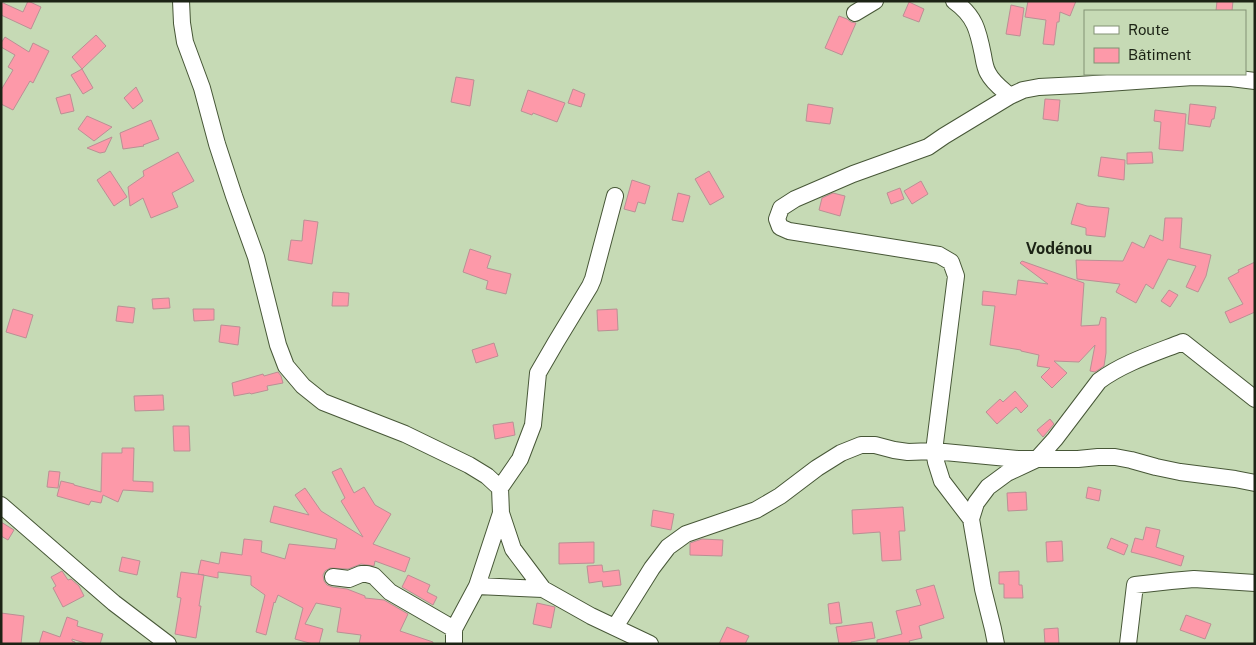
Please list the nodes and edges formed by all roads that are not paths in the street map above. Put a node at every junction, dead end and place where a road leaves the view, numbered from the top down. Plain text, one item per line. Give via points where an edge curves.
1 (181, 1) edge
2 (875, 1) edge
3 (954, 1) edge
4 (855, 13) dead end
5 (1255, 81) edge
6 (1010, 96) junction
7 (615, 196) dead end
8 (1255, 399) edge
9 (934, 451) junction
10 (1037, 459) junction
11 (1255, 483) edge
12 (500, 488) junction
13 (1, 505) edge
14 (501, 513) junction
15 (971, 519) junction
16 (333, 577) dead end
17 (1255, 583) edge
18 (477, 586) junction
19 (543, 590) junction
20 (615, 627) junction
21 (454, 636) edge
22 (168, 644) edge
23 (650, 644) edge
24 (996, 644) edge
25 (1128, 644) edge

1 - 12 street via 185,42 256,257 286,366 302,386 323,402 405,434 470,465
2 - 4 street
3 - 6 street via 974,22 987,72 993,82
5 - 6 street via 1172,78 1039,87
6 - 9 street via 928,147 795,199 782,208 777,219 780,227 789,231 939,255 951,262 956,276
7 - 12 street via 593,279 538,373 533,425 520,459
8 - 10 street via 1183,342 1144,357 1099,381
9 - 10 street
9 - 15 street via 942,482
9 - 20 street via 908,452 875,444 861,445 817,468 756,510 686,534 668,547
10 - 11 street via 1115,457 1180,472
10 - 15 street via 1007,472 988,487 976,503
12 - 14 street
13 - 22 street via 114,603
14 - 18 street
14 - 19 street via 513,549
15 - 24 street via 982,590
16 - 21 street via 374,576 390,592
17 - 25 street via 1194,579 1135,585
18 - 19 street
18 - 21 street
19 - 20 street
20 - 23 street

